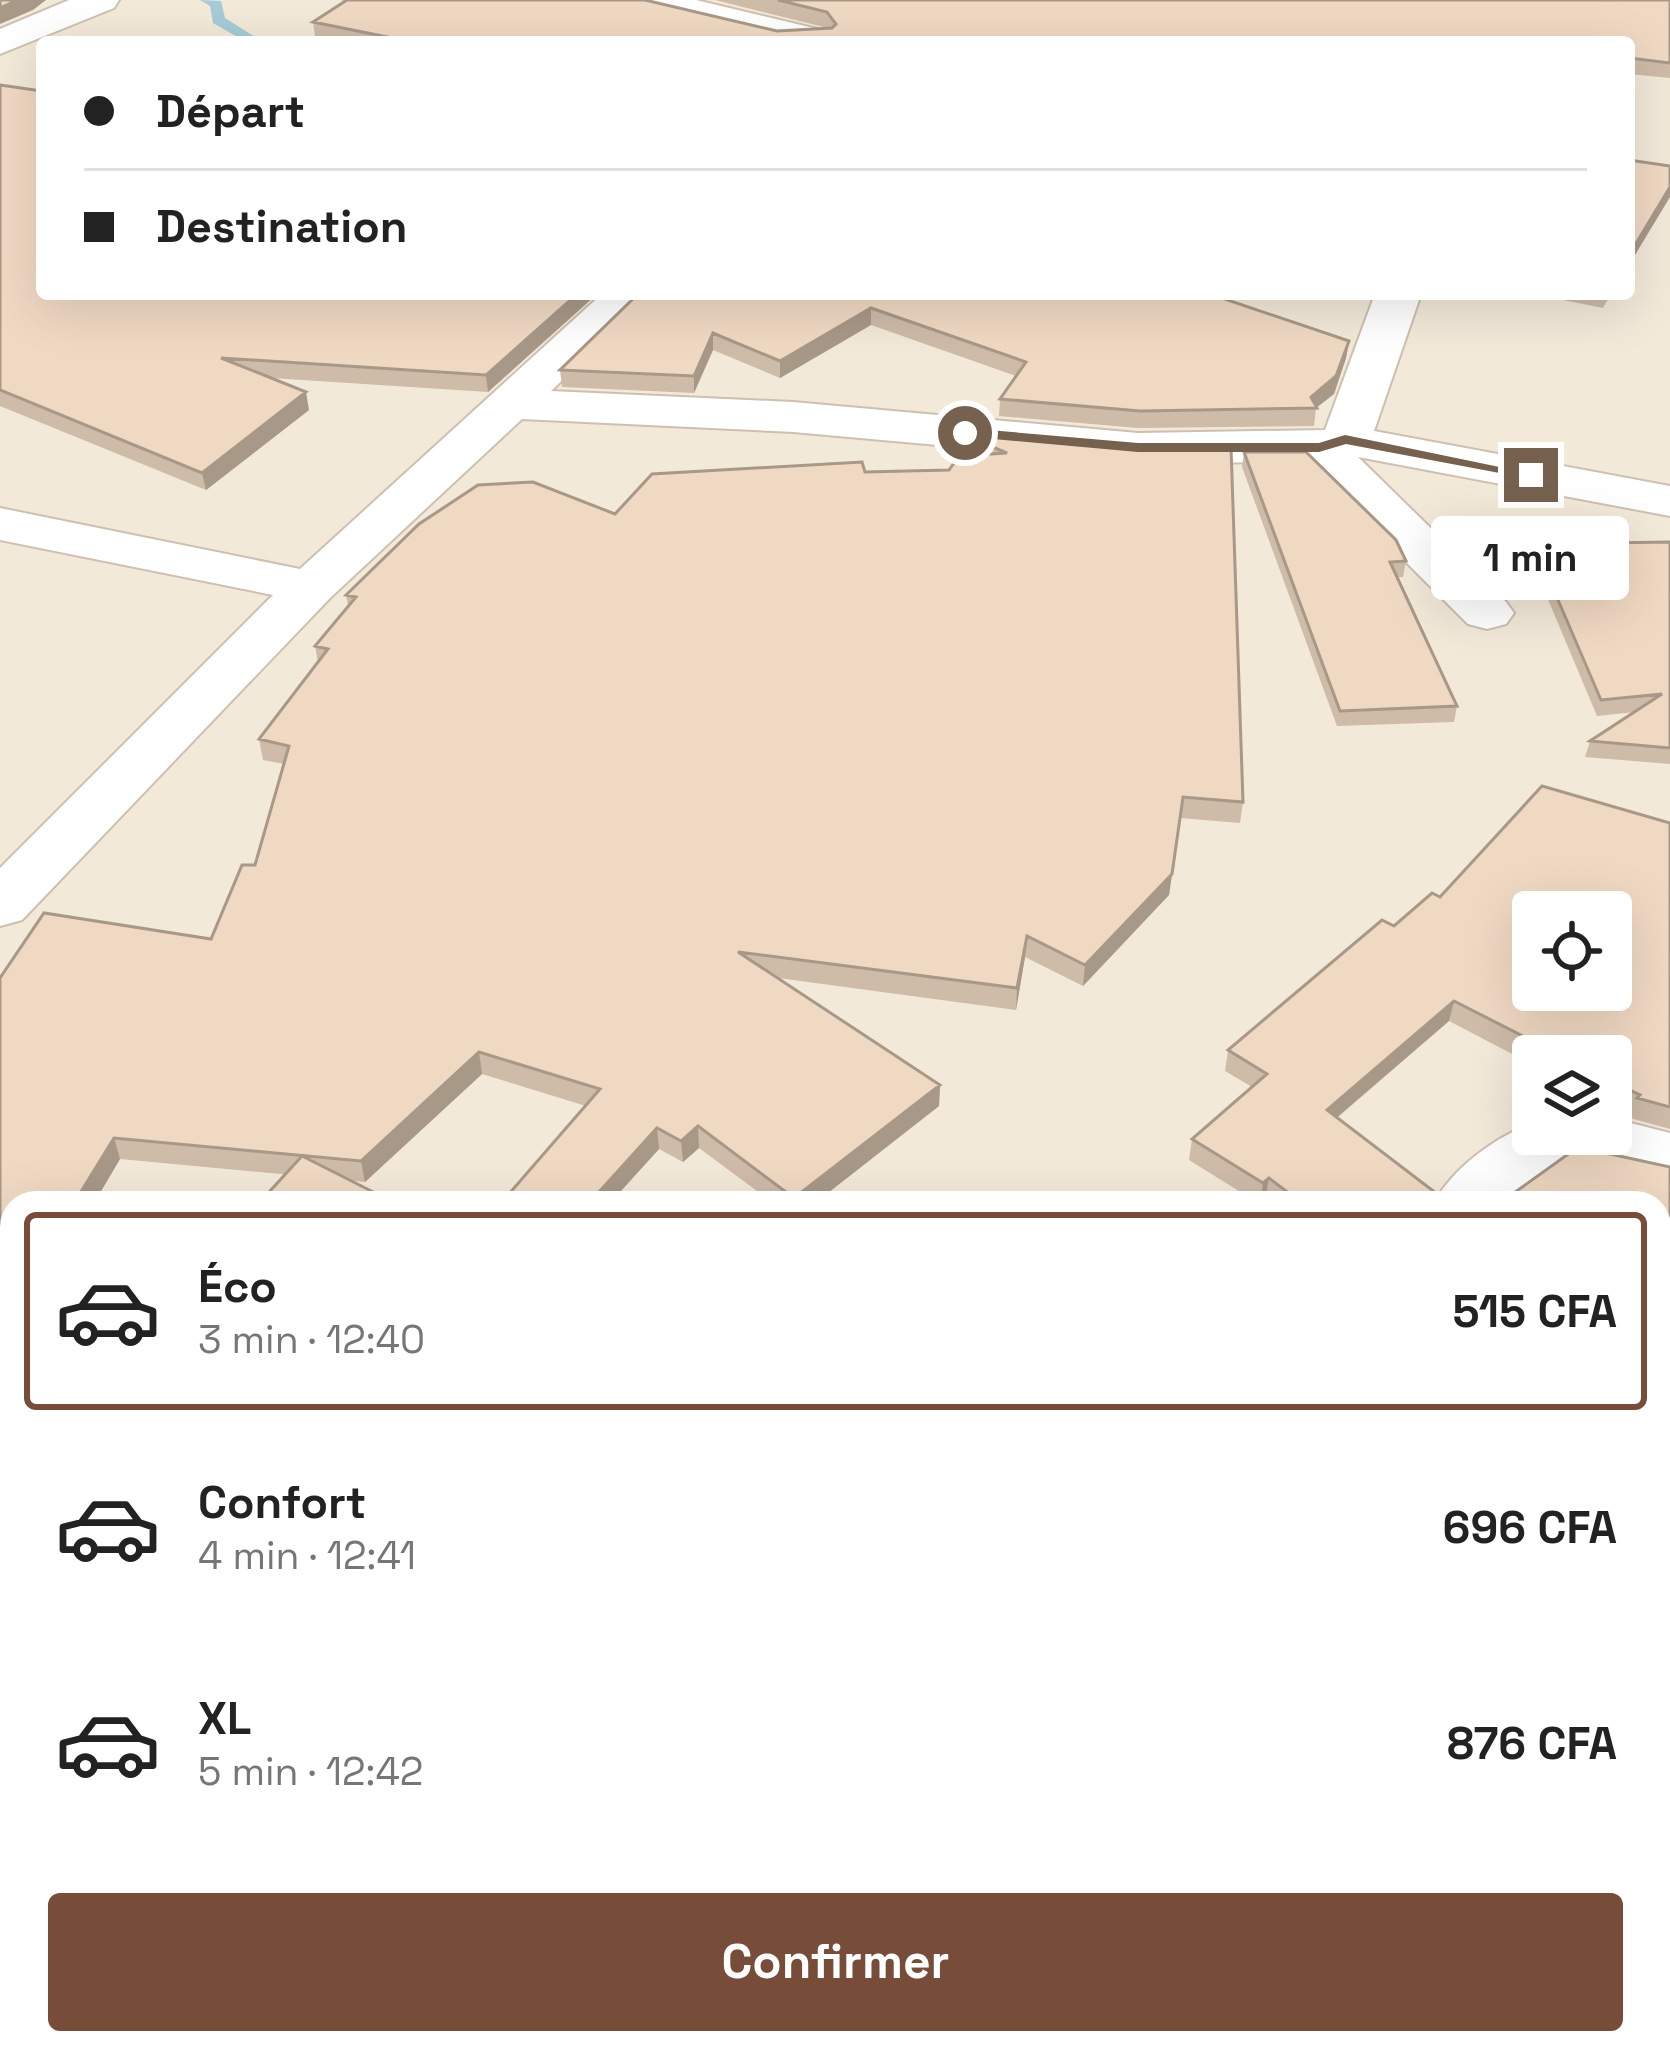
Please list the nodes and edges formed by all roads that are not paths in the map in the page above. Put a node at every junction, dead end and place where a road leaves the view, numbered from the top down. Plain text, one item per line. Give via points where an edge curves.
1 (101, 0) edge
2 (649, 0) edge
3 (842, 7) edge
4 (796, 36) edge
5 (816, 36) edge
6 (0, 43) edge
7 (0, 55) edge
8 (36, 63) edge
9 (623, 300) edge
10 (1396, 300) edge
11 (514, 404) junction
12 (1332, 444) junction
13 (1670, 501) edge
14 (0, 524) edge
15 (311, 587) junction
16 (1487, 613) dead end
17 (0, 905) edge
18 (1670, 1159) edge
19 (1483, 1191) edge

1 - 6 street
2 - 4 street
3 - 5 street
7 - 8 street
9 - 11 street
10 - 12 street via 1362,406
11 - 12 street via 1138,448
11 - 15 street
12 - 13 street
12 - 16 street
14 - 15 street
15 - 17 street
18 - 19 street via 1582,1137 1558,1139

